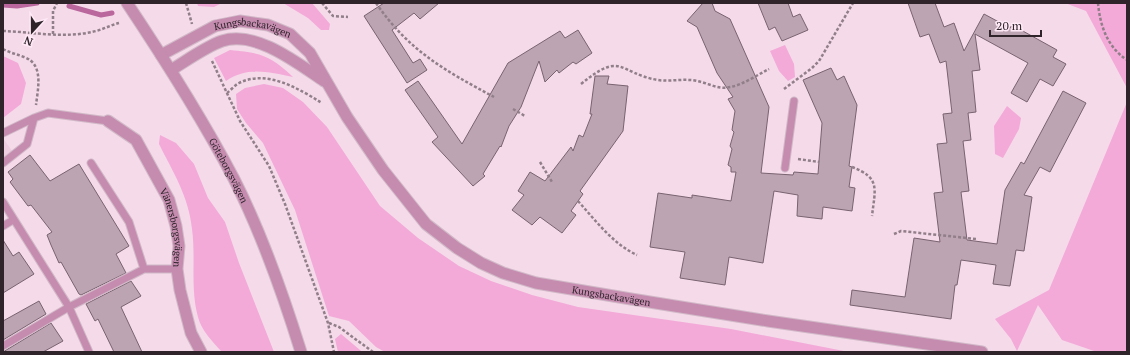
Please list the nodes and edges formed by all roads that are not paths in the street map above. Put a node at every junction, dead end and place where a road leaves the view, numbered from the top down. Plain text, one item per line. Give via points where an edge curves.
1 (126, 3) edge
2 (161, 55) junction
3 (171, 70) junction
4 (326, 82) junction
5 (794, 101) dead end
6 (34, 118) junction
7 (108, 121) joint
8 (3, 133) edge
9 (3, 163) edge
10 (91, 163) dead end
11 (785, 168) dead end
12 (3, 202) edge
13 (13, 220) junction
14 (3, 226) edge
15 (144, 269) junction
16 (177, 269) junction
17 (69, 307) junction
18 (3, 346) edge
19 (89, 352) edge
20 (201, 352) edge
21 (301, 352) edge
22 (982, 352) edge

1 - 2 street, Göteborgsvägen
2 - 3 street, Göteborgsvägen
2 - 4 street, Kungsbackavägen via 215,26 240,21 268,25 290,34 310,53
3 - 4 street, Kungsbackavägen via 222,41 244,39 285,54
3 - 21 street, Göteborgsvägen via 234,180 272,268
4 - 22 street, Kungsbackavägen via 383,170 426,224 457,248 503,273 536,283 623,298
5 - 11 lane
6 - 7 lane via 48,113
6 - 8 lane
6 - 9 lane via 27,144
7 - 16 street, Vänersborgsvägen via 136,140 169,200 179,246
10 - 15 lane via 128,222
12 - 13 lane
13 - 14 lane
13 - 17 lane
15 - 16 lane
15 - 17 lane
16 - 20 street, Vänersborgsvägen via 191,333
17 - 18 lane
17 - 19 lane

